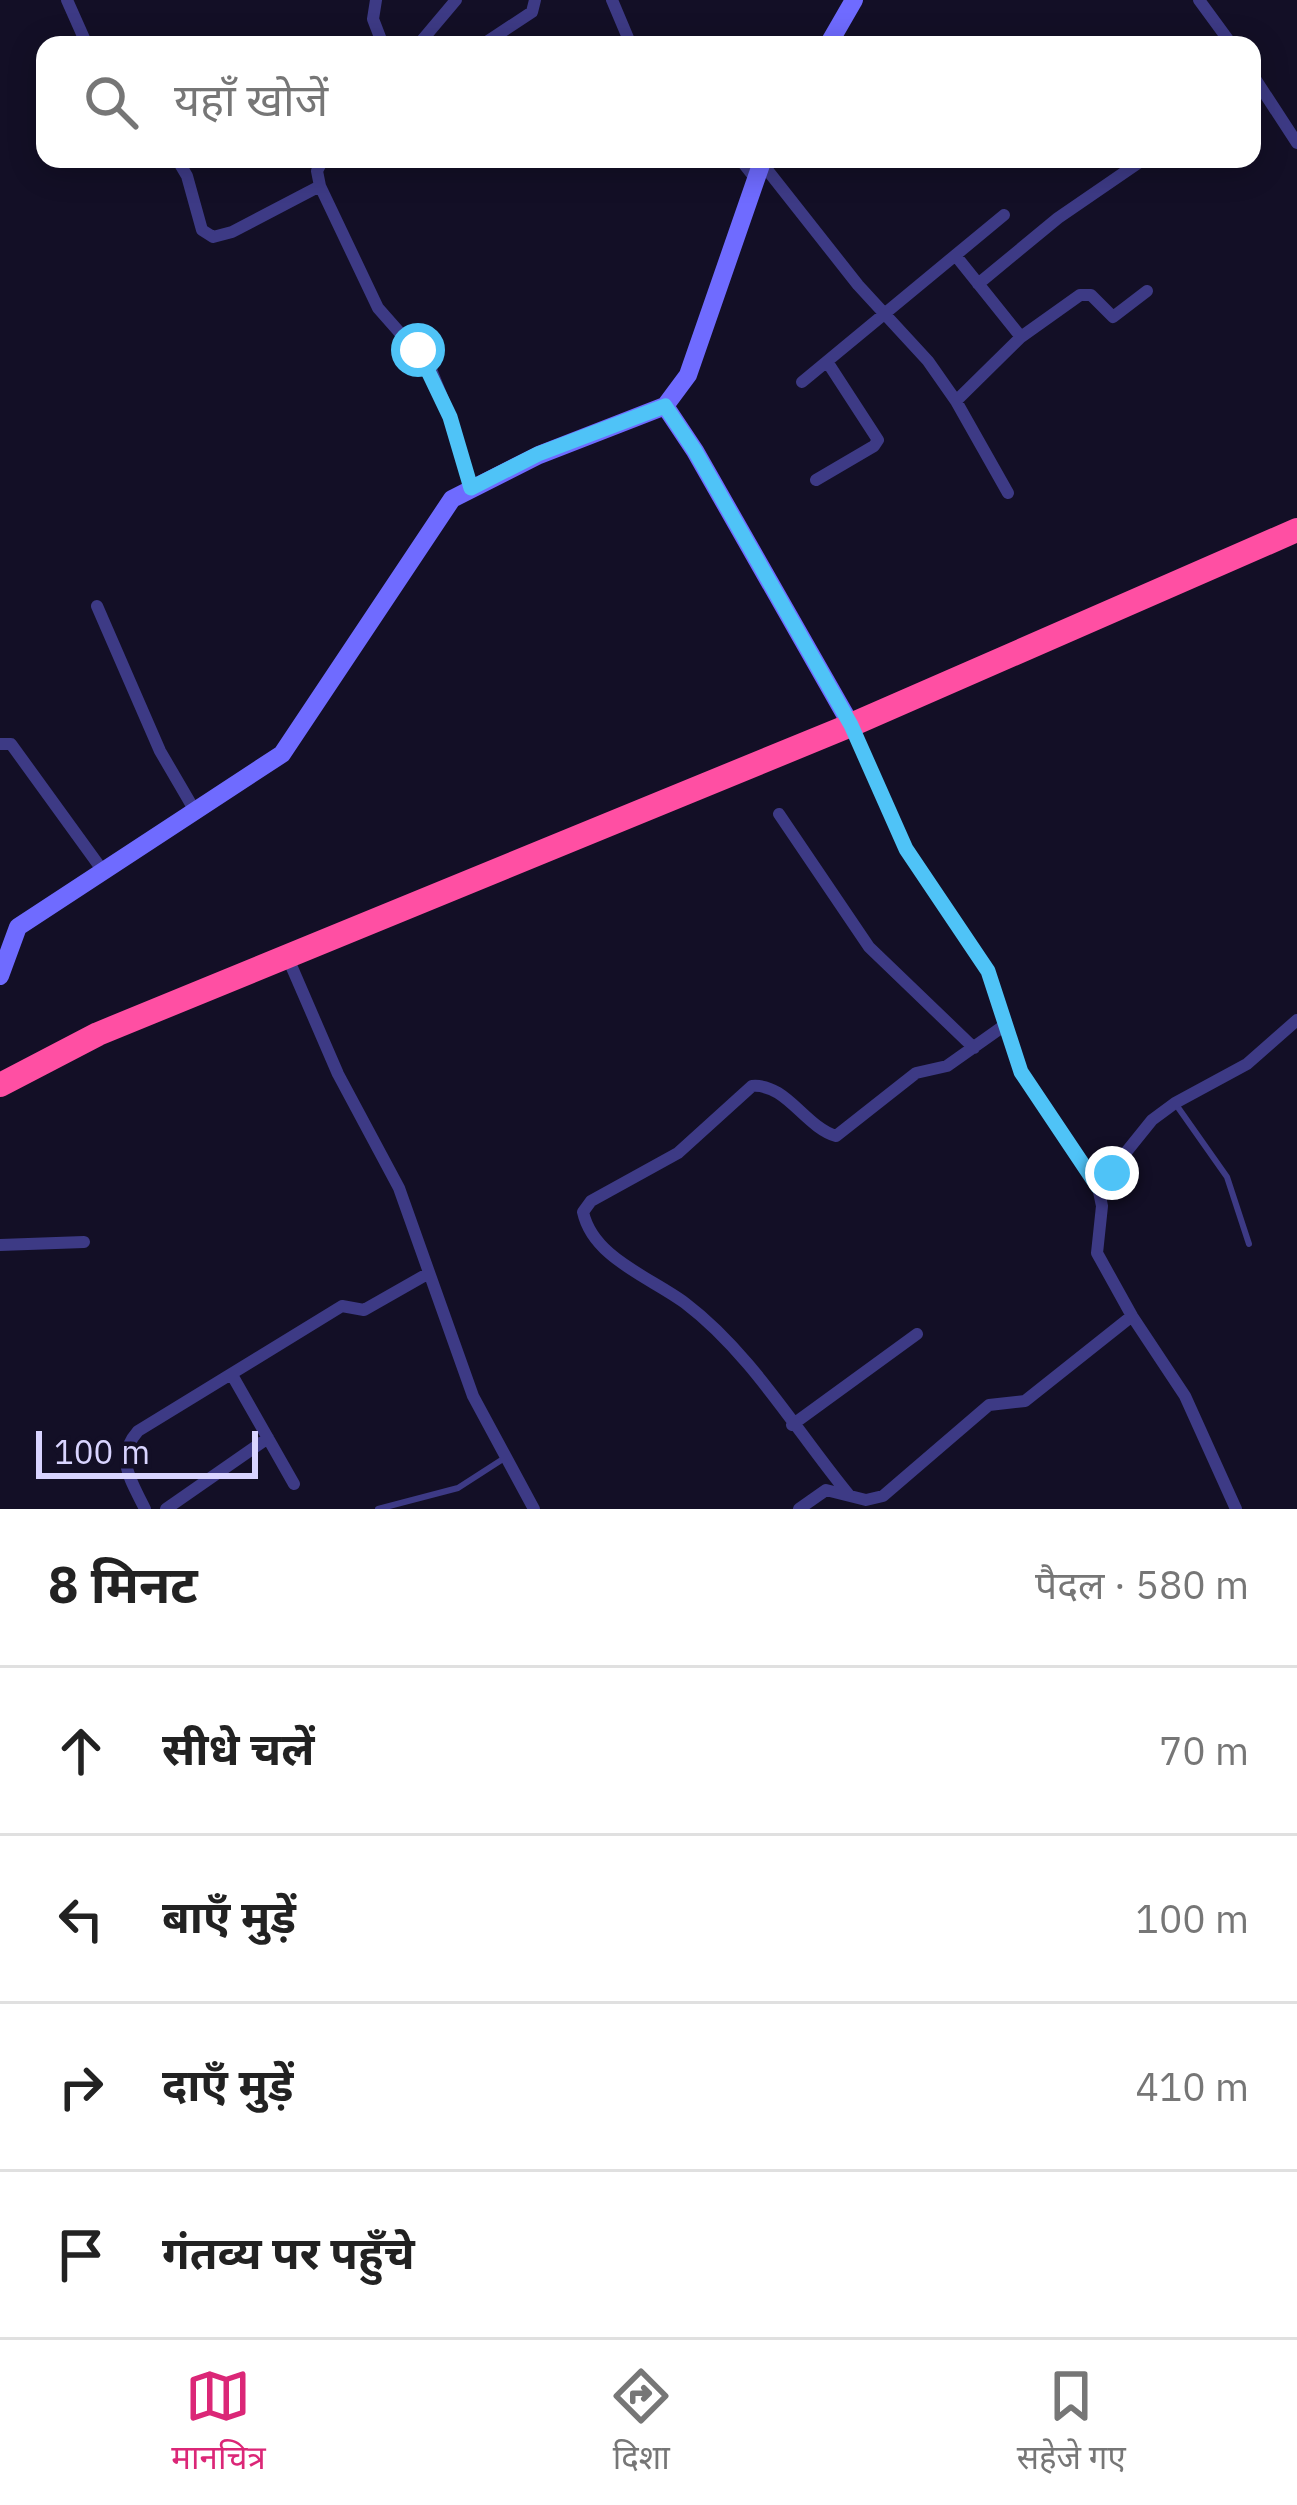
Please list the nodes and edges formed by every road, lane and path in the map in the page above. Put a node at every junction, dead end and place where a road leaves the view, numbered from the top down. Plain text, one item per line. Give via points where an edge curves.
1 (67, 0) edge
2 (376, 0) edge
3 (456, 0) edge
4 (613, 0) edge
5 (854, 0) edge
6 (1199, 0) edge
7 (537, 1) edge
8 (83, 36) edge
9 (380, 36) edge
10 (426, 36) edge
11 (496, 36) edge
12 (627, 36) edge
13 (833, 36) edge
14 (1225, 36) edge
15 (1261, 88) edge
16 (1297, 143) edge
17 (183, 168) edge
18 (318, 168) edge
19 (759, 168) edge
20 (762, 168) edge
21 (1127, 168) edge
22 (320, 186) junction
23 (1004, 214) dead end
24 (956, 256) junction
25 (978, 284) junction
26 (1147, 291) dead end
27 (886, 316) junction
28 (1021, 338) junction
29 (828, 363) junction
30 (802, 382) dead end
31 (956, 401) junction
32 (665, 406) junction
33 (816, 480) dead end
34 (466, 491) junction
35 (1008, 493) dead end
36 (1297, 530) edge
37 (97, 606) dead end
38 (851, 725) junction
39 (0, 745) edge
40 (195, 811) junction
41 (779, 814) dead end
42 (103, 872) junction
43 (287, 955) junction
44 (0, 976) edge
45 (1297, 1020) edge
46 (1005, 1025) junction
47 (974, 1048) junction
48 (0, 1084) edge
49 (1175, 1103) junction
50 (1098, 1187) junction
51 (84, 1242) dead end
52 (1249, 1244) dead end
53 (0, 1245) edge
54 (428, 1273) junction
55 (1132, 1316) junction
56 (917, 1334) dead end
57 (232, 1375) junction
58 (792, 1425) junction
59 (268, 1438) junction
60 (506, 1457) junction
61 (294, 1484) dead end
62 (849, 1495) junction
63 (145, 1509) edge
64 (166, 1509) edge
65 (378, 1509) edge
66 (534, 1509) edge
67 (799, 1509) edge
68 (1236, 1509) edge

1 - 8 street
2 - 9 street
3 - 10 street
4 - 12 street
5 - 13 main road
6 - 14 street
7 - 11 street
15 - 16 street
17 - 22 street via 202,230 213,237
18 - 22 street
19 - 32 main road via 688,375
20 - 27 street
21 - 25 street
22 - 34 street via 372,299 430,367
23 - 24 street
24 - 25 street
24 - 27 street
25 - 28 street
26 - 28 street via 1113,316 1079,295
27 - 29 street
27 - 31 street
28 - 31 street
29 - 30 street
29 - 33 street via 878,440
31 - 35 street
32 - 34 main road
32 - 38 main road
34 - 40 main road via 282,754
36 - 38 highway
37 - 40 street via 160,752
38 - 43 highway
38 - 46 street via 906,849 988,971
39 - 42 street via 11,745
40 - 42 main road
41 - 47 street via 869,947
42 - 44 main road via 18,927
43 - 48 highway
43 - 54 street via 338,1074 389,1163
45 - 49 street via 1247,1064
46 - 47 street
46 - 50 street via 1021,1072
47 - 58 street via 916,1073 836,1136 775,1090 752,1086 677,1153 584,1207 596,1240 704,1319
49 - 50 street
49 - 52 lane via 1227,1178
50 - 55 street via 1097,1253
51 - 53 street
54 - 57 street via 367,1310 342,1306
54 - 60 street via 473,1396
55 - 62 street via 1025,1401 989,1405 883,1496
55 - 68 street via 1185,1396
56 - 58 street
57 - 59 street
57 - 63 street via 128,1442 124,1463
58 - 62 street
59 - 61 street
59 - 64 street
60 - 65 lane via 448,1492
60 - 66 street
62 - 67 street via 826,1490

